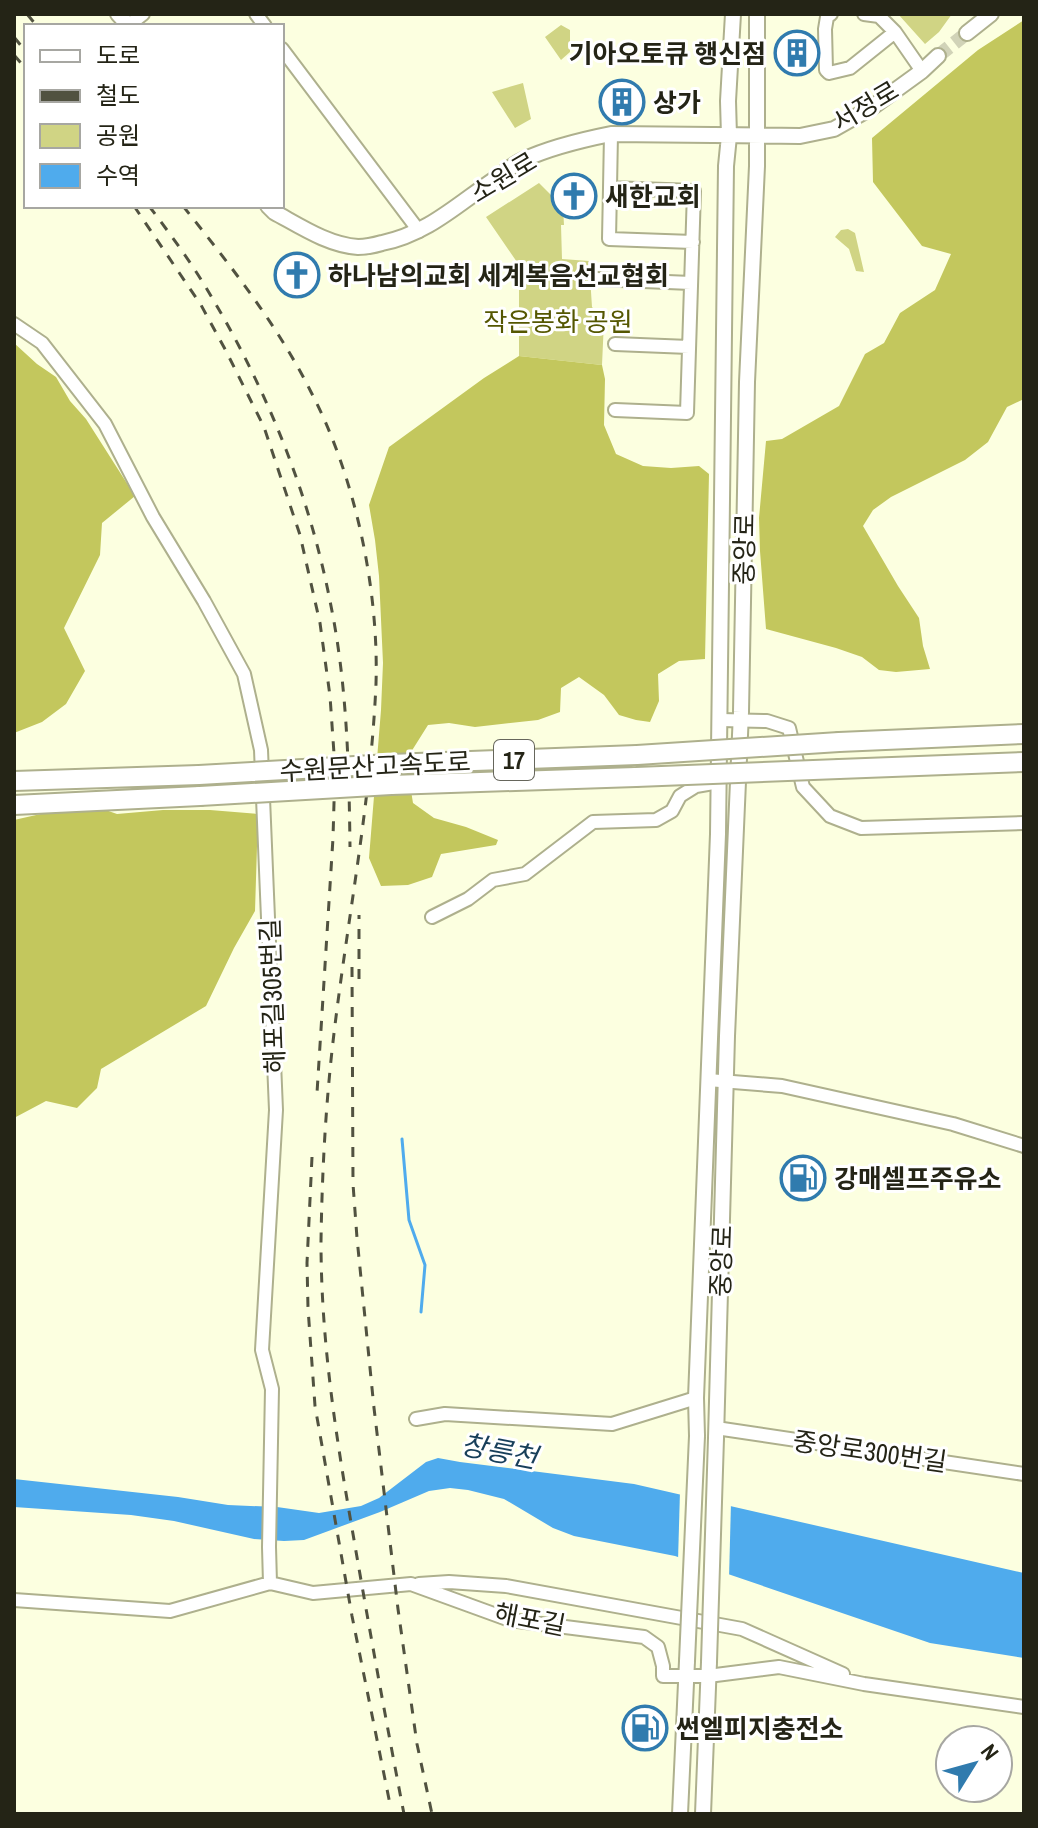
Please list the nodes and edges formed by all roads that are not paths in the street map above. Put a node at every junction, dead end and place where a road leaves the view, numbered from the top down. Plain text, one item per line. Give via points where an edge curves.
1 (733, 14) edge
2 (757, 14) edge
3 (831, 14) edge
4 (864, 14) edge
5 (991, 14) edge
6 (895, 32) junction
7 (967, 33) tunnel mouth
8 (284, 52) edge
9 (938, 56) tunnel mouth
10 (922, 71) junction
11 (611, 134) junction
12 (757, 135) junction
13 (729, 136) junction
14 (610, 188) junction
15 (270, 208) edge
16 (419, 231) junction
17 (693, 242) junction
18 (596, 279) dead end
19 (691, 283) junction
20 (14, 324) edge
21 (615, 344) dead end
22 (689, 347) junction
23 (615, 410) dead end
24 (720, 720) junction
25 (740, 720) junction
26 (1024, 734) edge
27 (1024, 762) edge
28 (14, 781) edge
29 (719, 782) junction
30 (14, 805) edge
31 (1024, 823) edge
32 (432, 917) dead end
33 (708, 1080) junction
34 (726, 1083) junction
35 (1024, 1146) edge
36 (696, 1398) junction
37 (416, 1419) dead end
38 (716, 1433) junction
39 (1024, 1474) edge
40 (270, 1583) junction
41 (411, 1584) junction
42 (14, 1600) edge
43 (687, 1668) junction
44 (709, 1669) junction
45 (864, 1684) junction
46 (1024, 1707) edge
47 (680, 1814) edge
48 (703, 1814) edge

1 - 13 main road, 중앙로
2 - 12 main road, 중앙로
3 - 6 street, 서정로 via 825,29 829,73 850,68
4 - 6 street, 서정로 via 879,16
5 - 7 main road
6 - 10 street, 서정로
8 - 16 street
9 - 10 main road, 서정로
10 - 12 main road, 서정로 via 834,129 800,136
11 - 13 main road, 소원로
11 - 14 street
11 - 16 main road, 소원로 via 521,161
12 - 13 main road, 소원로
12 - 25 main road, 중앙로
13 - 24 main road, 중앙로
14 - 17 street via 609,239
14 - 17 street via 694,191
15 - 16 main road, 소원로 via 331,241 360,247
17 - 19 street
18 - 19 street
19 - 22 street
20 - 40 street, 해포길305번길 via 42,343 105,424 244,674 261,750 276,1110 262,1350 272,1389
21 - 22 street
22 - 23 street via 687,413
24 - 25 street
24 - 29 main road, 중앙로
25 - 31 street via 789,728 803,787 830,816 861,828
25 - 34 main road, 중앙로
26 - 28 highway, 수원문산고속도로 / 17, bridge
27 - 30 highway, 수원문산고속도로 / 17, bridge
29 - 32 street via 696,786 656,820 593,822 525,874 493,880
29 - 33 main road, 중앙로
33 - 34 street
33 - 36 main road, 중앙로
34 - 35 street via 782,1086 953,1124
34 - 38 main road, 중앙로
36 - 37 street via 612,1424 445,1414
36 - 43 main road, 중앙로, bridge
38 - 39 street, 중앙로300번길
38 - 44 main road, 중앙로, bridge
40 - 41 street, 해포길 via 313,1593
40 - 42 street, 해포길 via 170,1611
41 - 43 street, 해포길 via 510,1620 644,1637 658,1647 663,1676
41 - 45 street via 506,1586 742,1629
43 - 44 street
43 - 47 main road
44 - 45 street via 779,1667
44 - 48 main road
45 - 46 street

